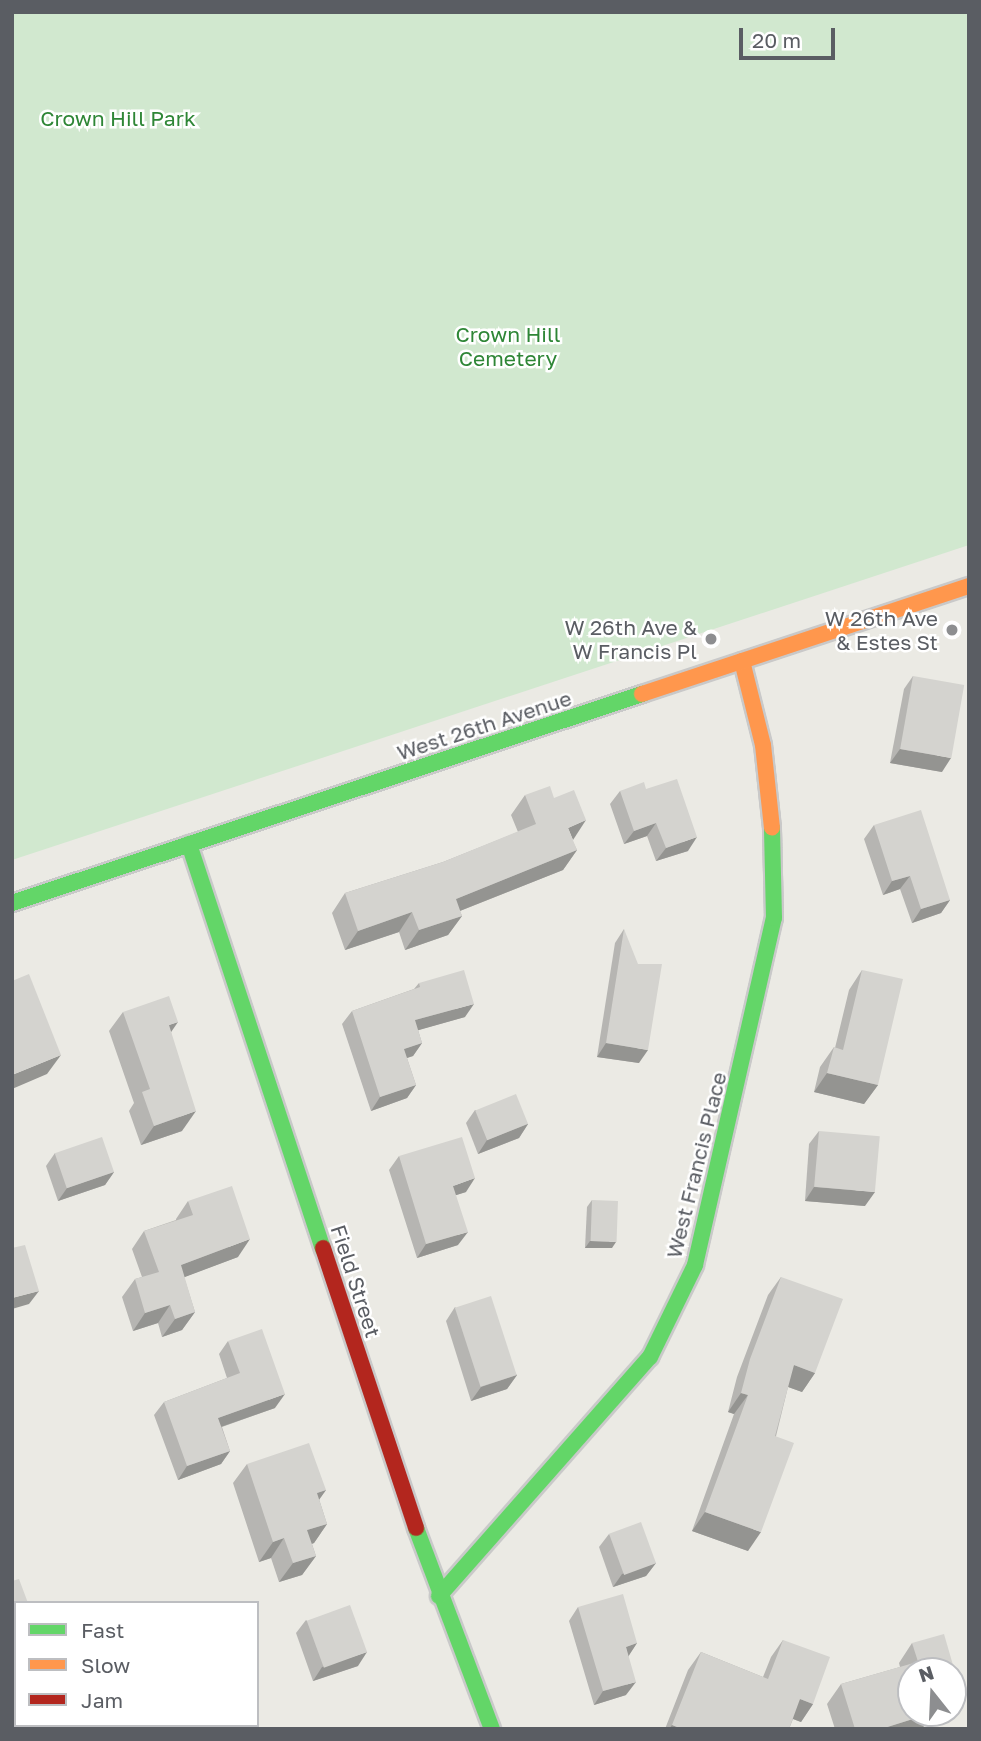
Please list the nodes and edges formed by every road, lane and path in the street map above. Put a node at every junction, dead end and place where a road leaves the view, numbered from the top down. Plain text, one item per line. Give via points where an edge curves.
1 (969, 586) edge
2 (742, 661) junction
3 (188, 844) junction
4 (12, 903) edge
5 (439, 1596) junction
6 (492, 1729) edge

1 - 2 street, West 26th Avenue
2 - 3 street, West 26th Avenue
2 - 5 street, West Francis Place via 763,745 772,808 774,918 695,1265 650,1357
3 - 4 street, West 26th Avenue
3 - 5 street, Field Street
5 - 6 street, Field Street

